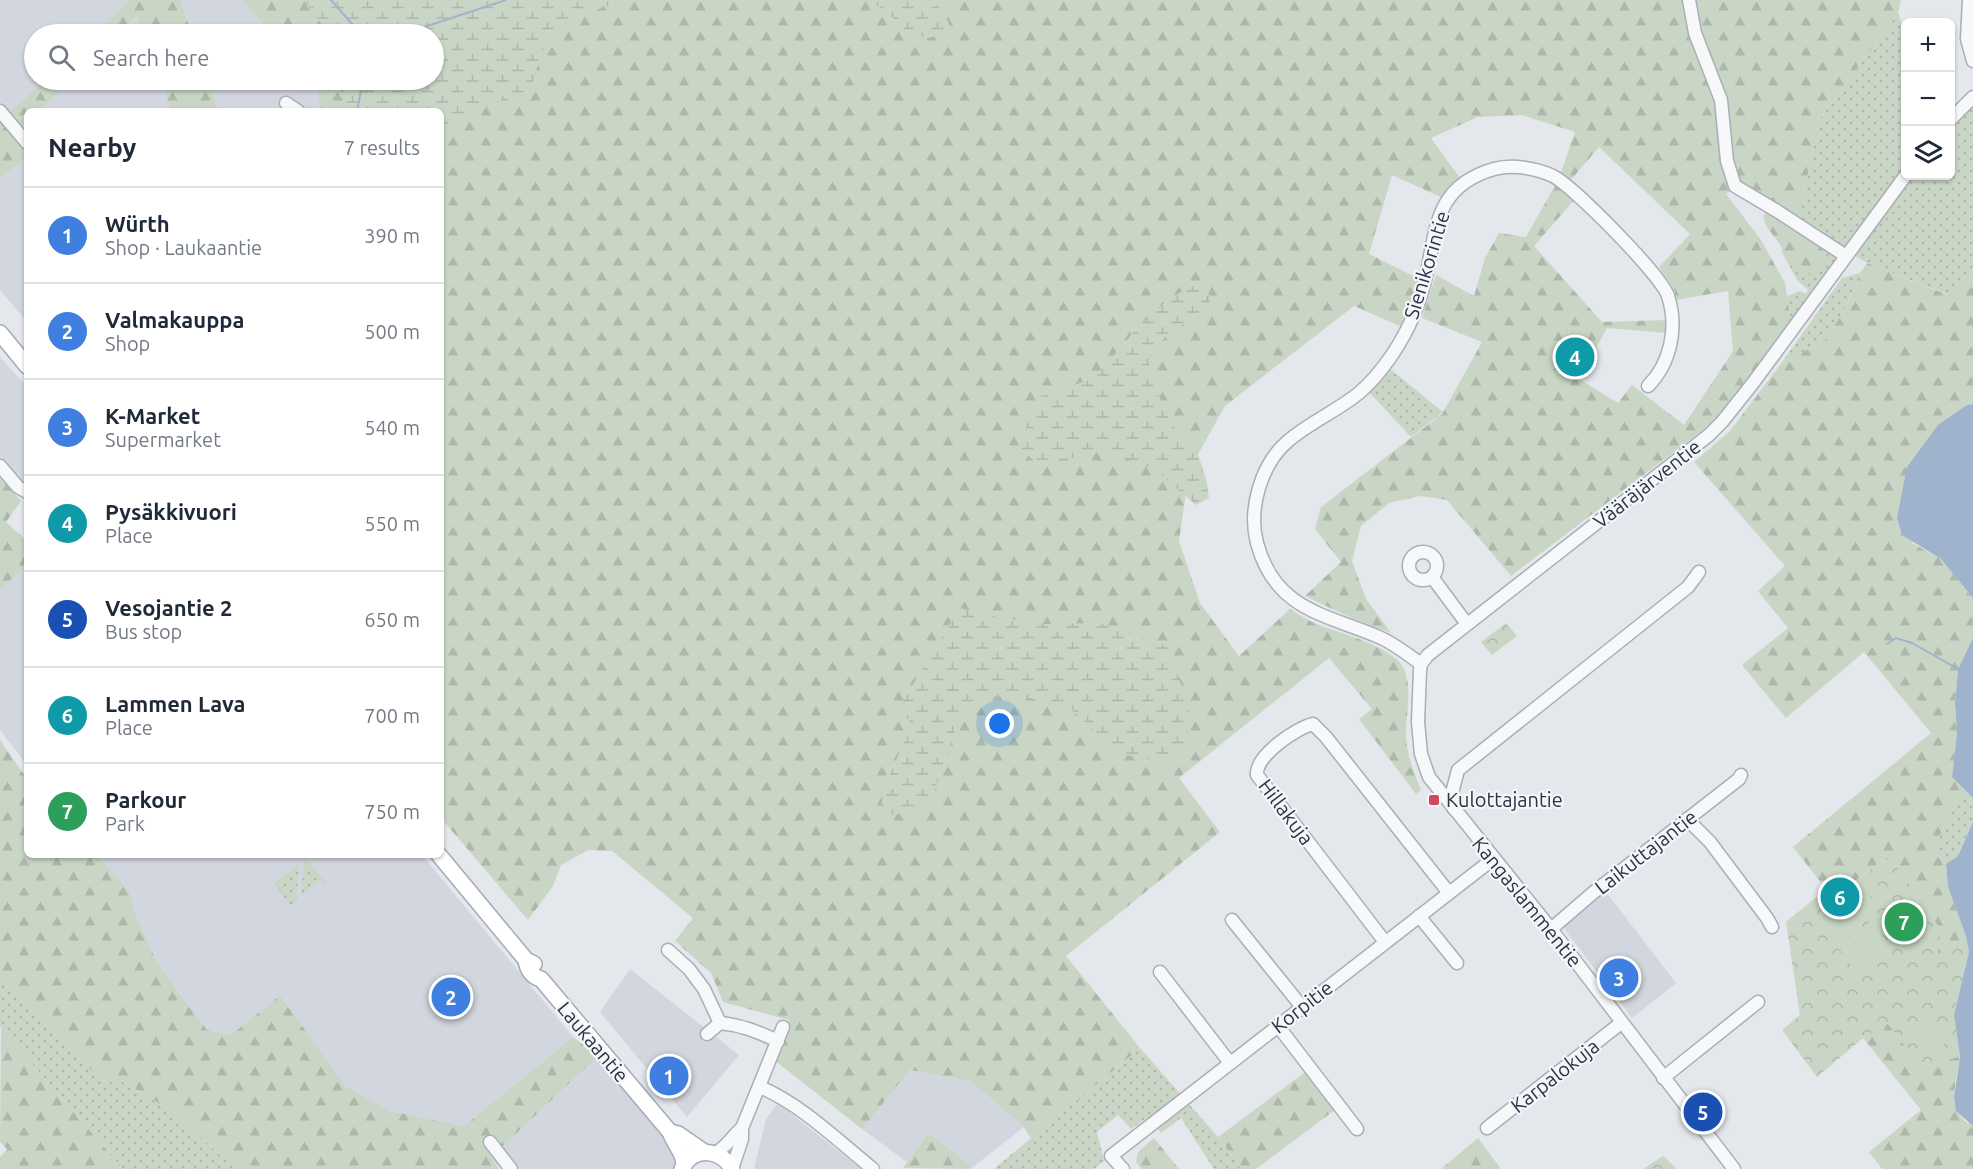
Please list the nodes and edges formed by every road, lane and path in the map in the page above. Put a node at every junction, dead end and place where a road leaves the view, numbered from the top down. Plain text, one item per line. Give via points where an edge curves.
1 (1689, 0) edge
2 (1969, 0) edge
3 (1973, 61) edge
4 (1973, 97) edge
5 (286, 103) dead end
6 (294, 108) edge
7 (0, 111) edge
8 (1955, 115) edge
9 (24, 139) edge
10 (1901, 180) edge
11 (1846, 256) junction
12 (0, 333) edge
13 (24, 362) edge
14 (1648, 386) dead end
15 (0, 466) edge
16 (24, 490) edge
17 (1699, 572) dead end
18 (1431, 577) dead end
19 (1467, 624) junction
20 (1421, 664) junction
21 (1741, 775) dead end
22 (1454, 810) junction
23 (1686, 819) junction
24 (441, 858) edge
25 (1493, 859) junction
26 (1449, 893) junction
27 (1419, 916) junction
28 (1232, 920) dead end
29 (1772, 927) dead end
30 (1551, 929) junction
31 (1385, 942) junction
32 (668, 950) dead end
33 (1454, 959) dead end
34 (1160, 972) dead end
35 (1758, 1002) dead end
36 (1302, 1007) junction
37 (720, 1023) junction
38 (1622, 1023) junction
39 (1278, 1026) junction
40 (783, 1027) dead end
41 (707, 1034) dead end
42 (778, 1041) junction
43 (1230, 1063) junction
44 (1663, 1077) junction
45 (760, 1087) junction
46 (742, 1128) junction
47 (1487, 1128) dead end
48 (1357, 1129) dead end
49 (670, 1132) junction
50 (490, 1142) dead end
51 (710, 1153) junction
52 (683, 1167) edge
53 (1729, 1167) edge
54 (511, 1169) edge
55 (732, 1169) edge
56 (873, 1169) edge
57 (1123, 1169) edge

1 - 11 street via 1695,33 1721,100 1728,166 1735,186
2 - 3 street via 1967,39
4 - 8 street
5 - 6 street
7 - 9 street
10 - 11 street, Vääräjärventie
11 - 19 street, Vääräjärventie via 1754,383 1709,435
12 - 13 main road
14 - 20 street, Sienikorintie via 1661,370 1668,352 1672,322 1667,293 1575,192 1554,177 1516,167 1496,168 1472,177 1458,188 1440,212 1416,311 1394,351 1360,392 1286,442 1263,477 1254,523 1263,560 1287,594 1325,618 1398,646
15 - 16 street
17 - 22 street via 1688,587 1458,770 1452,793
18 - 19 street
19 - 20 street, Vääräjärventie
20 - 22 street, Kangaslammentie via 1421,754 1429,777
21 - 23 street, Laikuttajantie
22 - 25 street, Kangaslammentie
23 - 29 street via 1710,842
23 - 30 street, Laikuttajantie
24 - 49 main road, Laukaantie via 526,960 532,961 541,979
25 - 26 street, Korpitie
25 - 30 street, Kangaslammentie
26 - 27 street, Korpitie
26 - 31 street, Hillakuja via 1313,724 1302,727 1267,753 1256,769 1257,775
27 - 31 street, Korpitie
27 - 33 street
28 - 36 street
30 - 38 street, Kangaslammentie
31 - 36 street, Korpitie
32 - 37 street via 704,989
34 - 43 street
35 - 44 street
36 - 39 street, Korpitie
37 - 41 street
37 - 42 street via 747,1028
38 - 44 street, Kangaslammentie
38 - 47 street, Karpalokuja
39 - 43 street, Korpitie
39 - 48 street
40 - 42 street
42 - 45 street
43 - 57 street, Korpitie via 1111,1156
44 - 53 street, Kangaslammentie
45 - 46 street
45 - 56 street via 793,1105
46 - 51 street via 728,1145
46 - 55 street
49 - 51 main road, Laukaantie
49 - 52 main road, Laukaantie via 683,1156
50 - 54 street
51 - 52 main road via 689,1158
51 - 55 main road, Laukaantie via 726,1160

